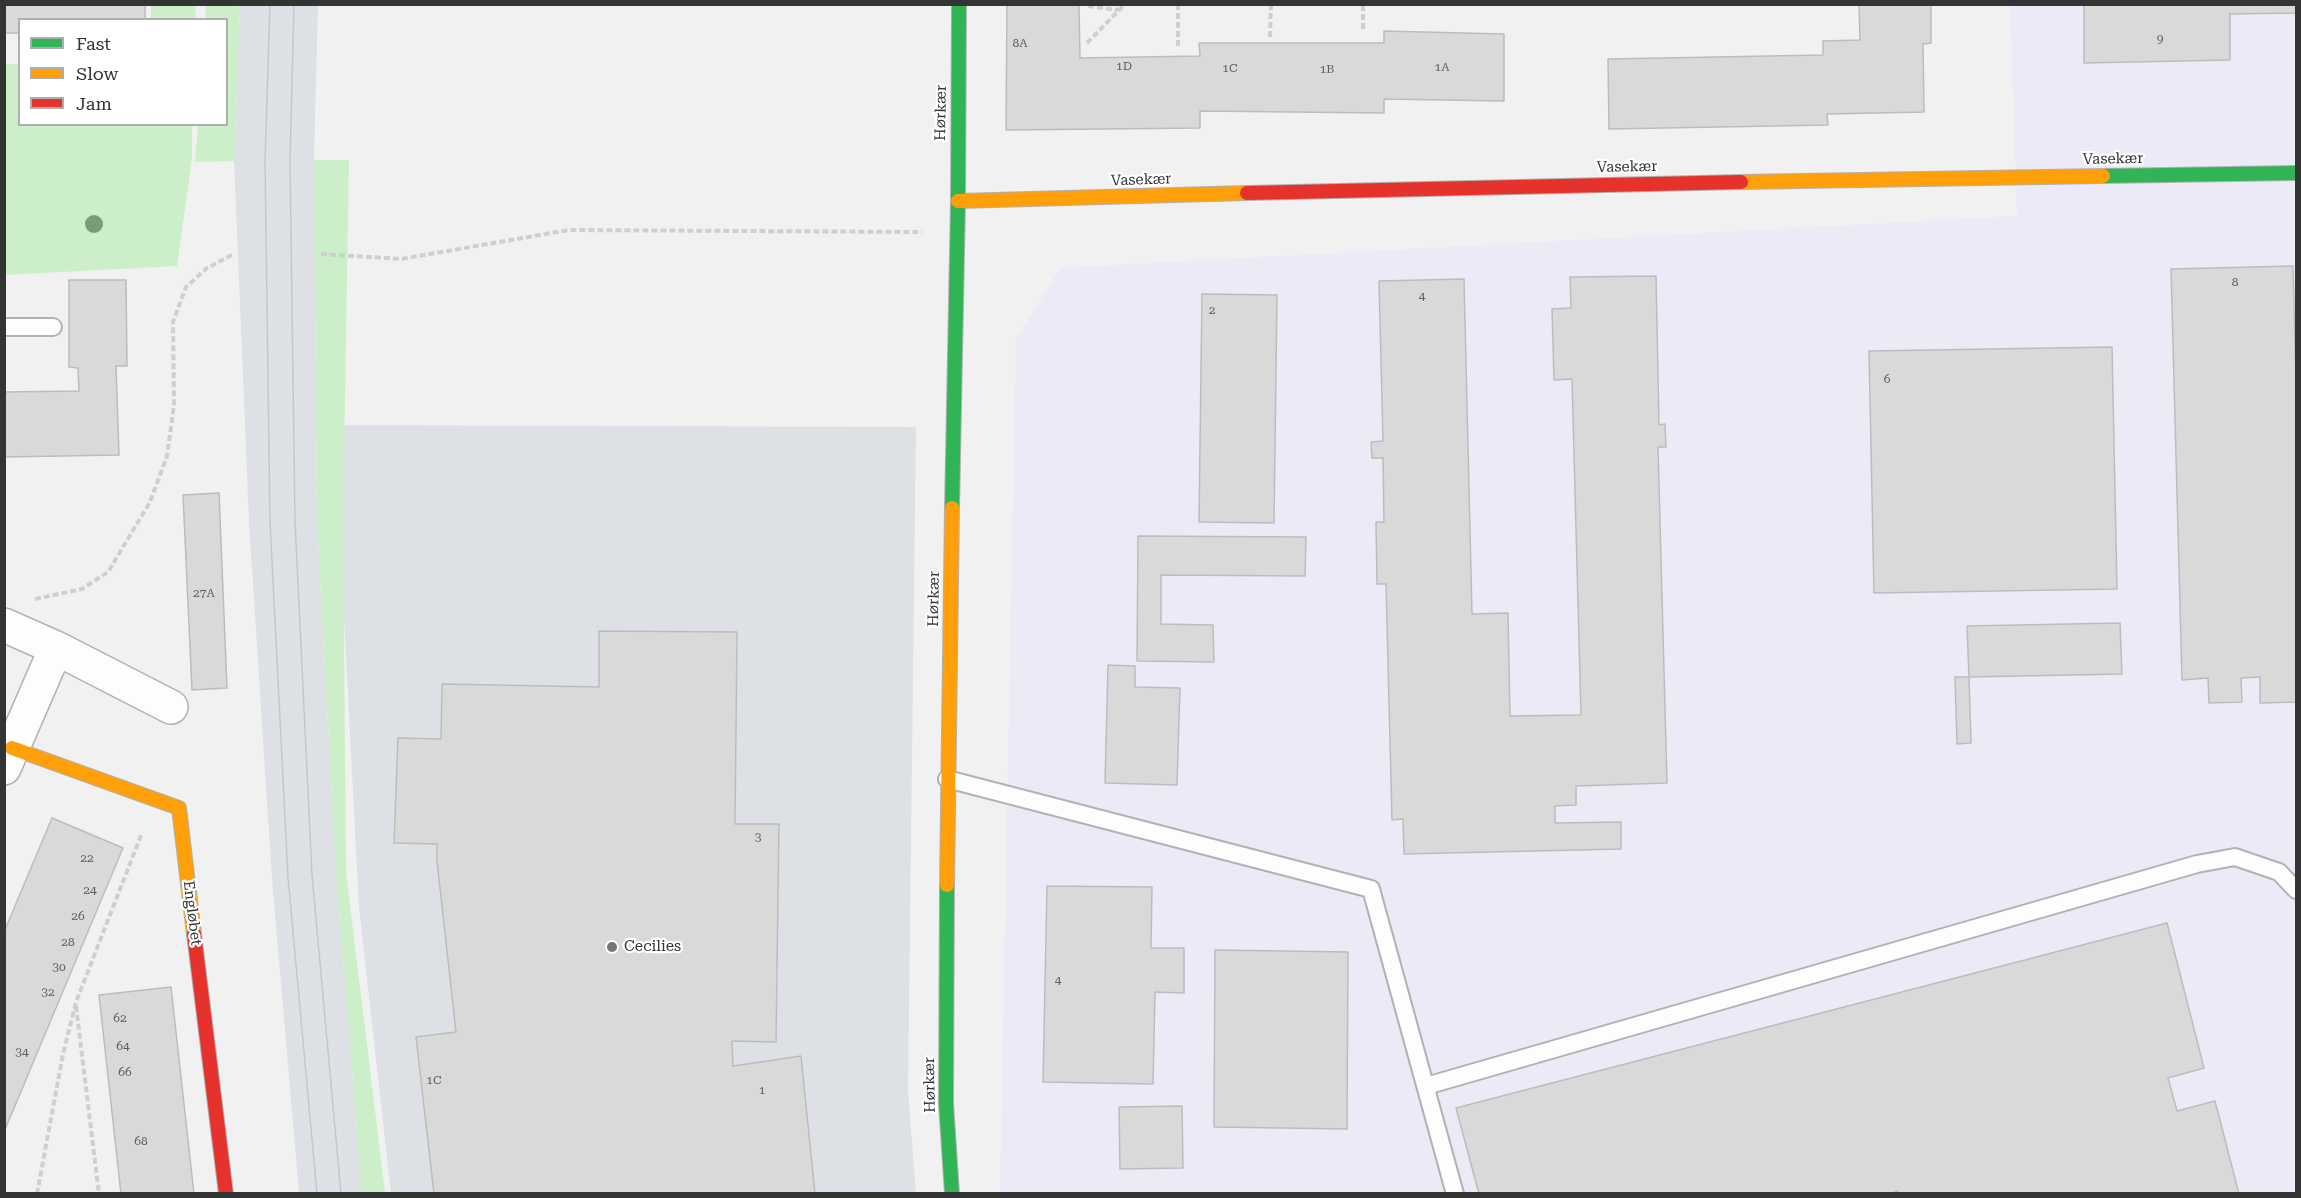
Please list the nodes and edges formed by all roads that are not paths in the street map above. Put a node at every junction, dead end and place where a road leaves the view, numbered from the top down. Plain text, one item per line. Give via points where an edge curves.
1 (959, 4) edge
2 (2296, 173) edge
3 (958, 201) junction
4 (4, 327) edge
5 (53, 327) dead end
6 (4, 625) edge
7 (56, 648) junction
8 (171, 707) dead end
9 (8, 758) edge
10 (947, 779) junction
11 (2296, 890) edge
12 (1426, 1086) junction
13 (226, 1194) edge
14 (952, 1194) edge
15 (1455, 1194) edge

1 - 3 street, Hørkær
2 - 3 street, Vasekær via 1529,185
3 - 10 street, Hørkær
4 - 5 lane
6 - 7 street
7 - 8 street
7 - 9 street, Engløbet
9 - 13 street, Engløbet via 179,808
10 - 12 lane via 1371,889
10 - 14 street, Hørkær via 946,1103
11 - 12 lane via 2279,872 2235,857 2197,864
12 - 15 lane

